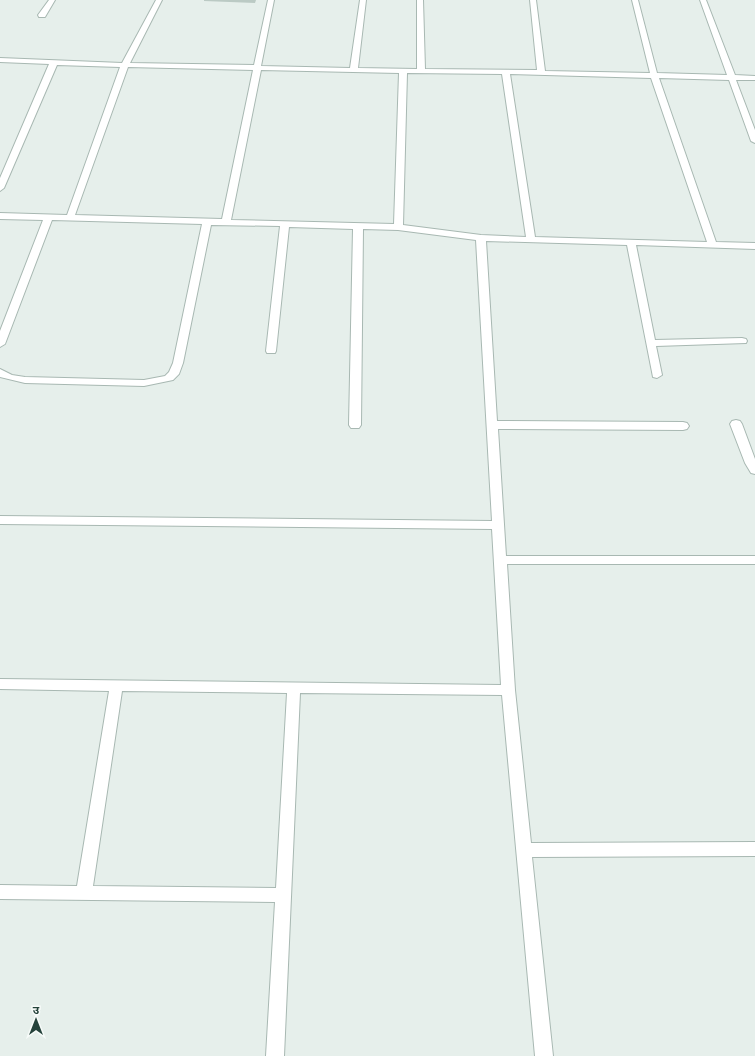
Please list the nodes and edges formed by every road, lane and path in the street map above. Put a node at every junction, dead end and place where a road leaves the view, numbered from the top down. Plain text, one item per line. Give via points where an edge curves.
1 (52, 0) edge
2 (159, 0) edge
3 (271, 0) edge
4 (363, 0) edge
5 (420, 0) edge
6 (533, 0) edge
7 (635, 0) edge
8 (703, 0) edge
9 (42, 15) dead end
10 (0, 60) edge
11 (54, 62) junction
12 (125, 65) junction
13 (256, 68) junction
14 (354, 70) junction
15 (403, 71) junction
16 (422, 72) junction
17 (506, 72) junction
18 (541, 73) junction
19 (654, 75) junction
20 (731, 77) junction
21 (755, 78) edge
22 (755, 141) edge
23 (0, 188) edge
24 (0, 216) edge
25 (48, 218) junction
26 (70, 218) junction
27 (207, 221) junction
28 (226, 221) junction
29 (285, 223) junction
30 (358, 226) junction
31 (398, 227) junction
32 (481, 238) junction
33 (531, 239) junction
34 (631, 242) junction
35 (712, 244) junction
36 (755, 246) edge
37 (742, 341) dead end
38 (651, 343) junction
39 (0, 344) edge
40 (271, 351) dead end
41 (0, 372) edge
42 (657, 376) dead end
43 (736, 424) dead end
44 (355, 425) dead end
45 (492, 425) junction
46 (683, 426) dead end
47 (755, 470) edge
48 (0, 520) edge
49 (498, 525) junction
50 (500, 560) junction
51 (755, 560) edge
52 (0, 684) edge
53 (116, 686) junction
54 (294, 687) junction
55 (508, 690) junction
56 (755, 849) edge
57 (524, 850) junction
58 (0, 892) edge
59 (84, 893) junction
60 (283, 895) junction
61 (275, 1056) edge
62 (544, 1056) edge

1 - 9 street
2 - 12 street
3 - 13 street
4 - 14 street
5 - 16 street
6 - 18 street
7 - 19 street
8 - 20 street
10 - 11 street
11 - 12 street
11 - 23 street
12 - 13 street
12 - 26 street
13 - 14 street
13 - 28 street
14 - 15 street
15 - 16 street
15 - 31 street
16 - 17 street
17 - 18 street
17 - 33 street
18 - 19 street
19 - 20 street
19 - 35 street
20 - 21 street
20 - 22 street
24 - 25 street
25 - 26 street
25 - 39 street
26 - 27 street
27 - 28 street
27 - 41 street via 178,363 174,374 169,378 144,383 25,380
28 - 29 street
29 - 30 street
29 - 40 street
30 - 31 street
30 - 44 street
31 - 32 street
32 - 33 street
32 - 45 street
33 - 34 street
34 - 35 street
34 - 38 street
35 - 36 street
37 - 38 street
38 - 42 street
43 - 47 street
45 - 46 street
45 - 49 street
48 - 49 street
49 - 50 street
50 - 51 street
50 - 55 street
52 - 53 street
53 - 54 street
53 - 59 street
54 - 55 street
54 - 60 street
55 - 57 street
56 - 57 street
57 - 62 street
58 - 59 street
59 - 60 street
60 - 61 street

